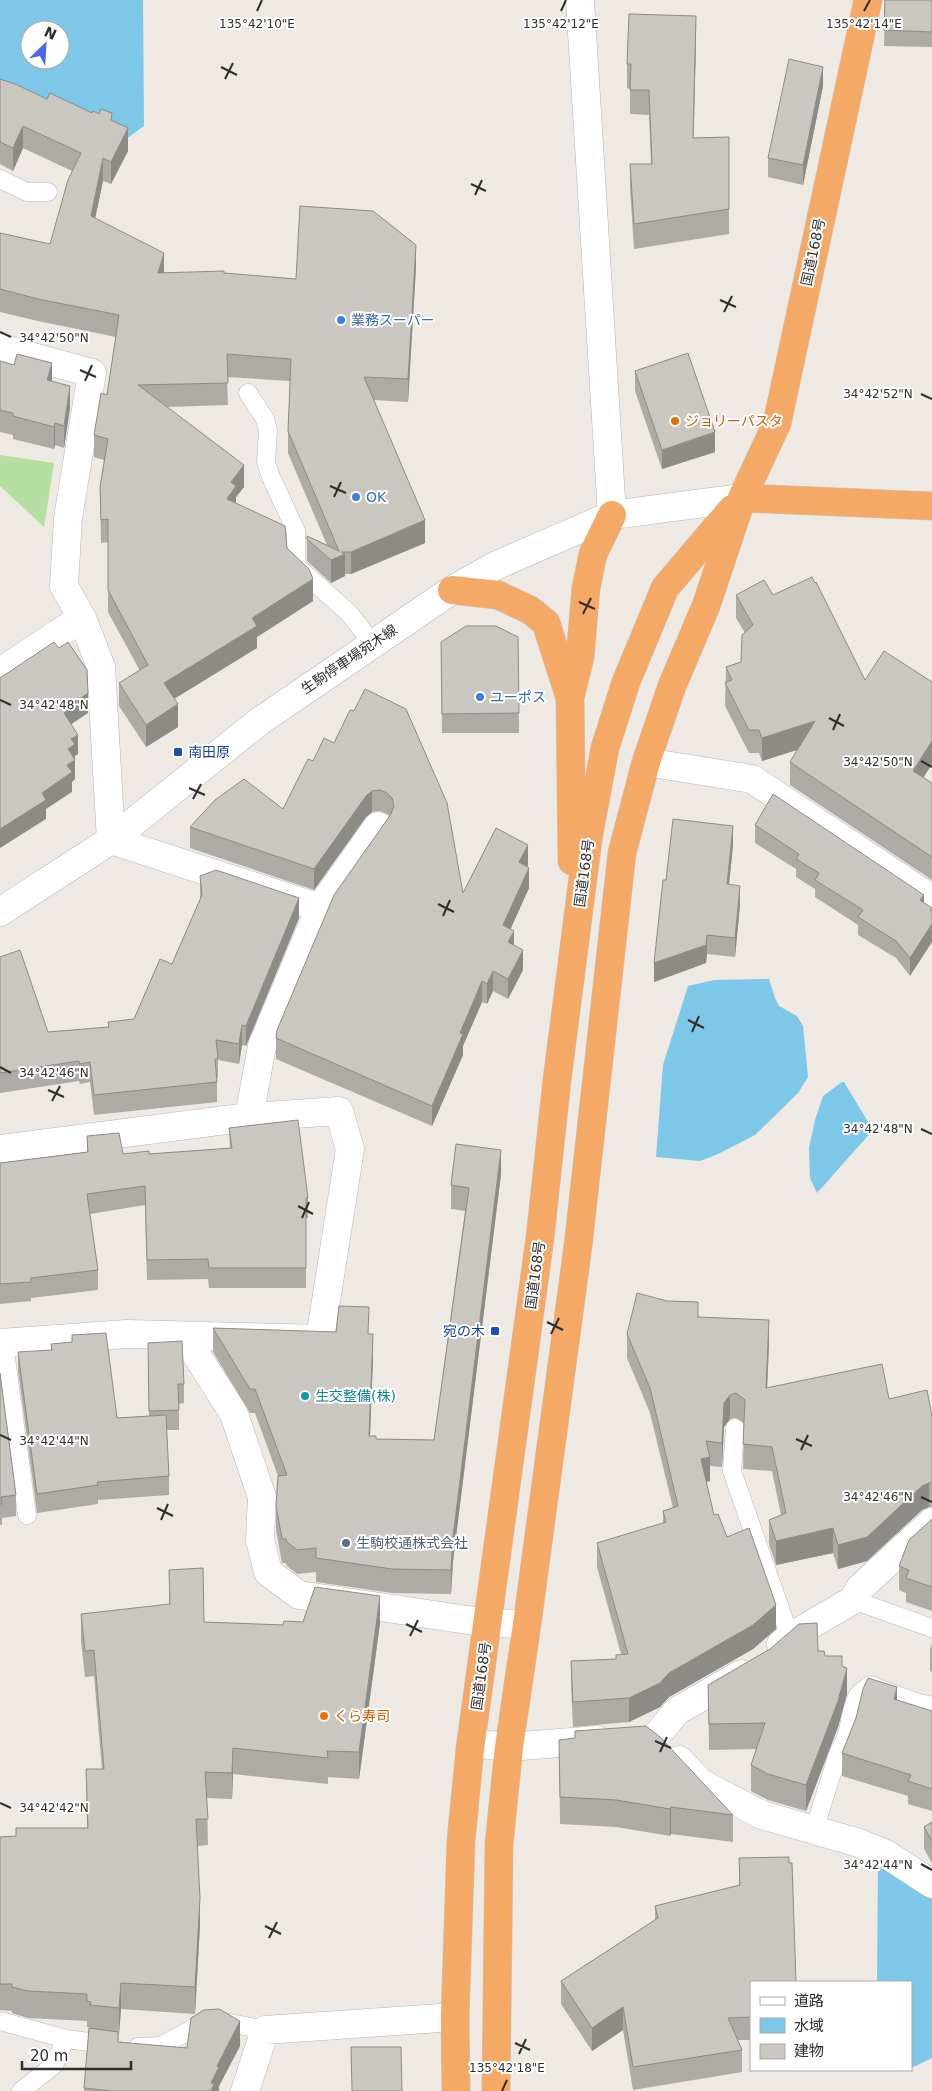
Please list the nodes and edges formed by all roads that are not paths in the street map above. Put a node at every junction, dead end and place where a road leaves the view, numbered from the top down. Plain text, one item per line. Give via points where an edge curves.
1 (580, 0) edge
2 (868, 0) edge
3 (0, 179) edge
4 (48, 192) dead end
5 (0, 348) edge
6 (248, 393) dead end
7 (742, 498) junction
8 (932, 506) edge
9 (612, 515) junction
10 (452, 590) junction
11 (82, 618) junction
12 (372, 643) junction
13 (0, 672) edge
14 (570, 698) junction
15 (646, 762) junction
16 (378, 826) dead end
17 (111, 840) junction
18 (932, 900) edge
19 (320, 908) junction
20 (0, 912) edge
21 (572, 960) junction
22 (249, 1117) junction
23 (0, 1150) edge
24 (185, 1337) junction
25 (2, 1343) edge
26 (736, 1428) dead end
27 (27, 1515) dead end
28 (932, 1522) edge
29 (853, 1600) junction
30 (488, 1623) junction
31 (527, 1624) junction
32 (932, 1628) edge
33 (790, 1637) junction
34 (932, 1706) edge
35 (656, 1736) junction
36 (471, 1743) junction
37 (509, 1747) junction
38 (814, 1830) junction
39 (932, 1884) edge
40 (455, 2018) junction
41 (0, 2021) edge
42 (265, 2030) junction
43 (66, 2039) junction
44 (21, 2091) edge
45 (245, 2091) edge
46 (456, 2091) edge
47 (496, 2091) edge

1 - 9 street
2 - 7 highway, 国道168号 via 777,423
3 - 4 lane via 27,192
5 - 11 street via 92,373 68,518 64,586
6 - 12 lane via 265,418 268,431 266,462 296,531 296,566 350,613
7 - 8 highway
7 - 9 street, 生駒停車場宛木線
7 - 15 highway, 国道168号 via 706,606 672,686
7 - 21 highway, 国道168号 via 664,588 626,682 605,748 588,839
9 - 10 street, 生駒停車場宛木線 via 495,566
9 - 14 highway via 593,554 586,588 580,657
10 - 12 street, 生駒停車場宛木線
10 - 14 highway via 498,595 530,610 546,623
11 - 13 street
11 - 17 street via 101,667
12 - 17 street, 生駒停車場宛木線 via 260,720
14 - 21 highway
15 - 18 street via 752,779
15 - 31 highway, 国道168号 via 622,852 578,1246
16 - 19 street
17 - 19 street
17 - 20 street, 生駒停車場宛木線
19 - 22 street via 262,1046
21 - 30 highway, 国道168号 via 540,1238
22 - 23 street
22 - 24 street via 339,1111 350,1149 320,1339
24 - 25 street via 127,1334
24 - 30 street via 234,1414 262,1496 260,1540 268,1572 299,1595
25 - 27 lane
26 - 33 lane via 732,1471
28 - 29 street via 860,1588
29 - 32 lane
29 - 33 street
30 - 31 street
30 - 36 highway, 国道168号
31 - 37 highway, 国道168号
33 - 35 street via 762,1662 677,1711
34 - 38 lane via 870,1685 859,1694 847,1741 840,1751
35 - 37 street
35 - 38 street via 701,1783 762,1815
36 - 37 street
36 - 40 highway, 国道168号 via 461,1841
37 - 47 highway, 国道168号 via 499,1844
38 - 39 street via 886,1854
40 - 42 street
40 - 46 highway, 国道168号
41 - 43 lane
42 - 43 lane via 225,2022 201,2024 161,2046 131,2047
42 - 45 street
43 - 44 lane via 54,2065

